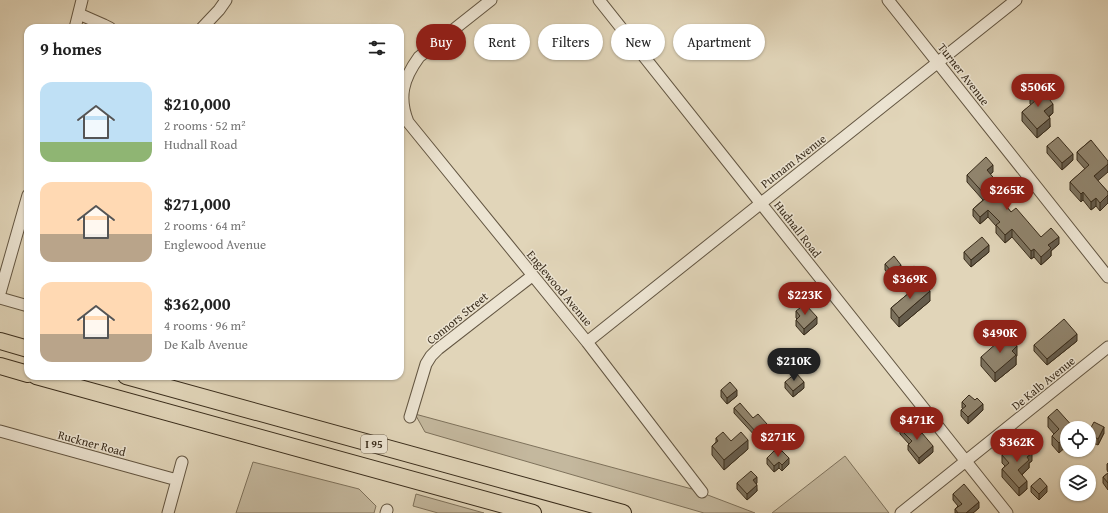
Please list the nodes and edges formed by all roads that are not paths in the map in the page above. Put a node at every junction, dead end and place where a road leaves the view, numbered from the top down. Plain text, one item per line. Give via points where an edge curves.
1 (82, 0) edge
2 (226, 0) edge
3 (491, 0) edge
4 (599, 0) edge
5 (888, 0) edge
6 (1016, 0) edge
7 (78, 14) junction
8 (76, 24) edge
9 (104, 24) edge
10 (206, 24) edge
11 (938, 62) junction
12 (404, 85) edge
13 (404, 112) edge
14 (761, 203) junction
15 (24, 209) edge
16 (532, 276) junction
17 (1108, 277) edge
18 (0, 294) edge
19 (0, 298) edge
20 (24, 305) edge
21 (0, 341) edge
22 (587, 342) junction
23 (24, 348) edge
24 (1108, 348) edge
25 (0, 366) edge
26 (24, 373) edge
27 (51, 380) edge
28 (141, 380) edge
29 (410, 417) dead end
30 (0, 431) edge
31 (966, 461) junction
32 (182, 462) dead end
33 (177, 480) junction
34 (702, 492) dead end
35 (168, 513) edge
36 (533, 513) edge
37 (623, 513) edge
38 (901, 513) edge
39 (1007, 513) edge

1 - 7 street
2 - 10 street
3 - 12 street, Englewood Avenue via 419,57
4 - 14 street, Hudnall Road
5 - 11 street, Turner Avenue
6 - 11 street, Putnam Avenue
7 - 8 street
7 - 9 street
11 - 14 street, Putnam Avenue
11 - 17 street, Turner Avenue
13 - 16 street, Englewood Avenue via 408,122
14 - 22 street, Putnam Avenue
14 - 31 street, Hudnall Road
15 - 18 street
16 - 22 street, Englewood Avenue
16 - 29 street, Connors Street via 431,356 426,364
19 - 20 street
21 - 23 highway
22 - 34 street, Englewood Avenue
24 - 31 street, De Kalb Avenue
25 - 26 highway
27 - 36 highway, I 95
28 - 37 highway, I 95
30 - 33 street, Ruckner Road
31 - 38 street, De Kalb Avenue
31 - 39 street, Hudnall Road
32 - 33 street
33 - 35 street

